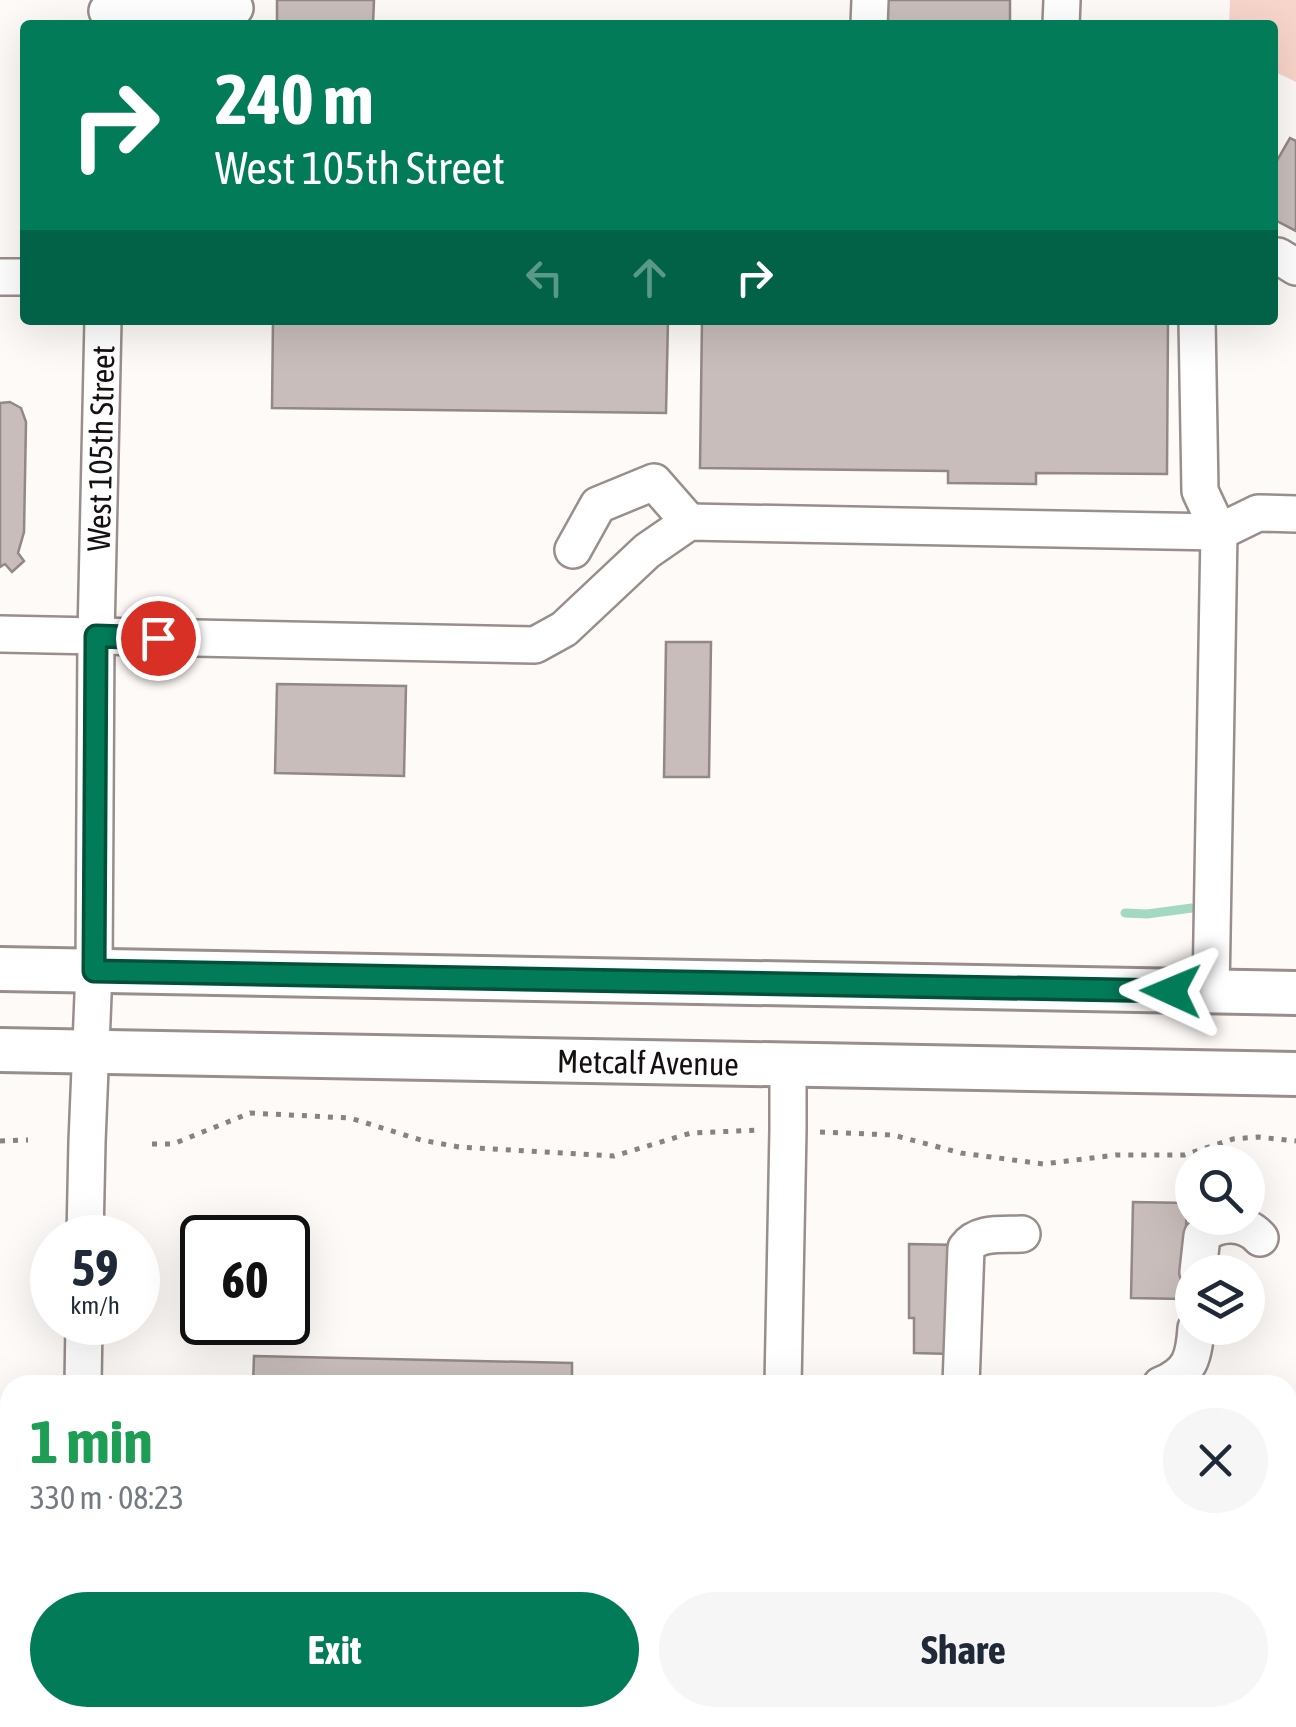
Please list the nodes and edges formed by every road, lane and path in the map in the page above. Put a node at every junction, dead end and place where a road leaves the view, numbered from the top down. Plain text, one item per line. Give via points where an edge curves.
1 (235, 8) dead end
2 (107, 12) edge
3 (103, 325) edge
4 (1197, 325) edge
5 (1296, 514) edge
6 (689, 522) junction
7 (1219, 532) junction
8 (573, 550) dead end
9 (0, 634) edge
10 (96, 636) junction
11 (0, 969) edge
12 (94, 971) junction
13 (1211, 992) junction
14 (1296, 993) edge
15 (0, 1050) edge
16 (90, 1052) junction
17 (788, 1064) junction
18 (1296, 1074) edge
19 (788, 1130) junction
20 (0, 1140) edge
21 (28, 1140) dead end
22 (1296, 1140) edge
23 (152, 1144) dead end
24 (86, 1215) edge
25 (1022, 1234) dead end
26 (1260, 1238) dead end
27 (1200, 1255) edge
28 (84, 1345) edge
29 (1195, 1345) edge
30 (84, 1375) edge
31 (783, 1375) edge
32 (961, 1375) edge
33 (1181, 1375) edge

1 - 2 street
3 - 10 street, West 105th Street
4 - 7 street via 1200,490
5 - 7 street via 1258,513
6 - 7 street
6 - 8 street via 654,482 598,505
6 - 10 street via 647,551 564,629 535,645
7 - 13 street
9 - 10 street
10 - 12 street, West 105th Street
11 - 12 main road
12 - 13 main road
12 - 16 street, West 105th Street
13 - 14 main road
15 - 16 main road, Metcalf Avenue
16 - 17 main road, Metcalf Avenue
16 - 24 street, West 105th Street
17 - 18 main road, Metcalf Avenue
17 - 19 street
19 - 22 path via 893,1135 1043,1164 1184,1155 1233,1139
19 - 23 path via 691,1133 614,1156 460,1147 350,1118 250,1113 173,1144
19 - 31 street
20 - 21 path
25 - 32 street via 982,1236 966,1248
26 - 27 street via 1240,1226 1210,1228
28 - 30 street
29 - 33 street

